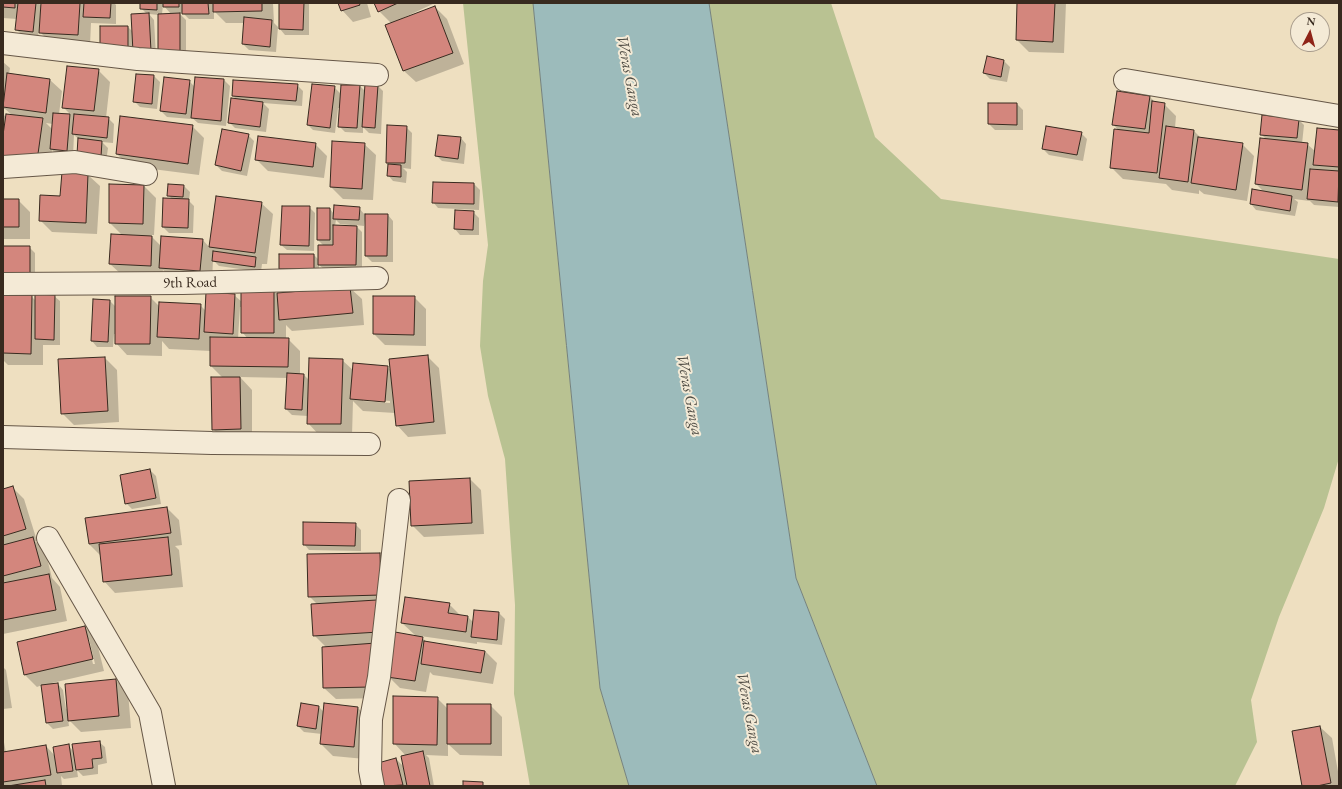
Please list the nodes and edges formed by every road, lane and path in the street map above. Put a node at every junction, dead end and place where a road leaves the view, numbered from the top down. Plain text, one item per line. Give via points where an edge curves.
1 (3, 44) edge
2 (377, 75) dead end
3 (1125, 80) dead end
4 (1339, 116) edge
5 (3, 167) edge
6 (146, 174) dead end
7 (377, 278) dead end
8 (3, 284) edge
9 (3, 437) edge
10 (369, 444) dead end
11 (399, 500) dead end
12 (48, 538) dead end
13 (164, 786) edge
14 (373, 786) edge

1 - 2 street via 138,59
3 - 4 street
5 - 6 street via 75,162
7 - 8 street, 9th Road
9 - 10 street via 212,443
11 - 14 street via 371,719 370,770
12 - 13 street via 150,713

